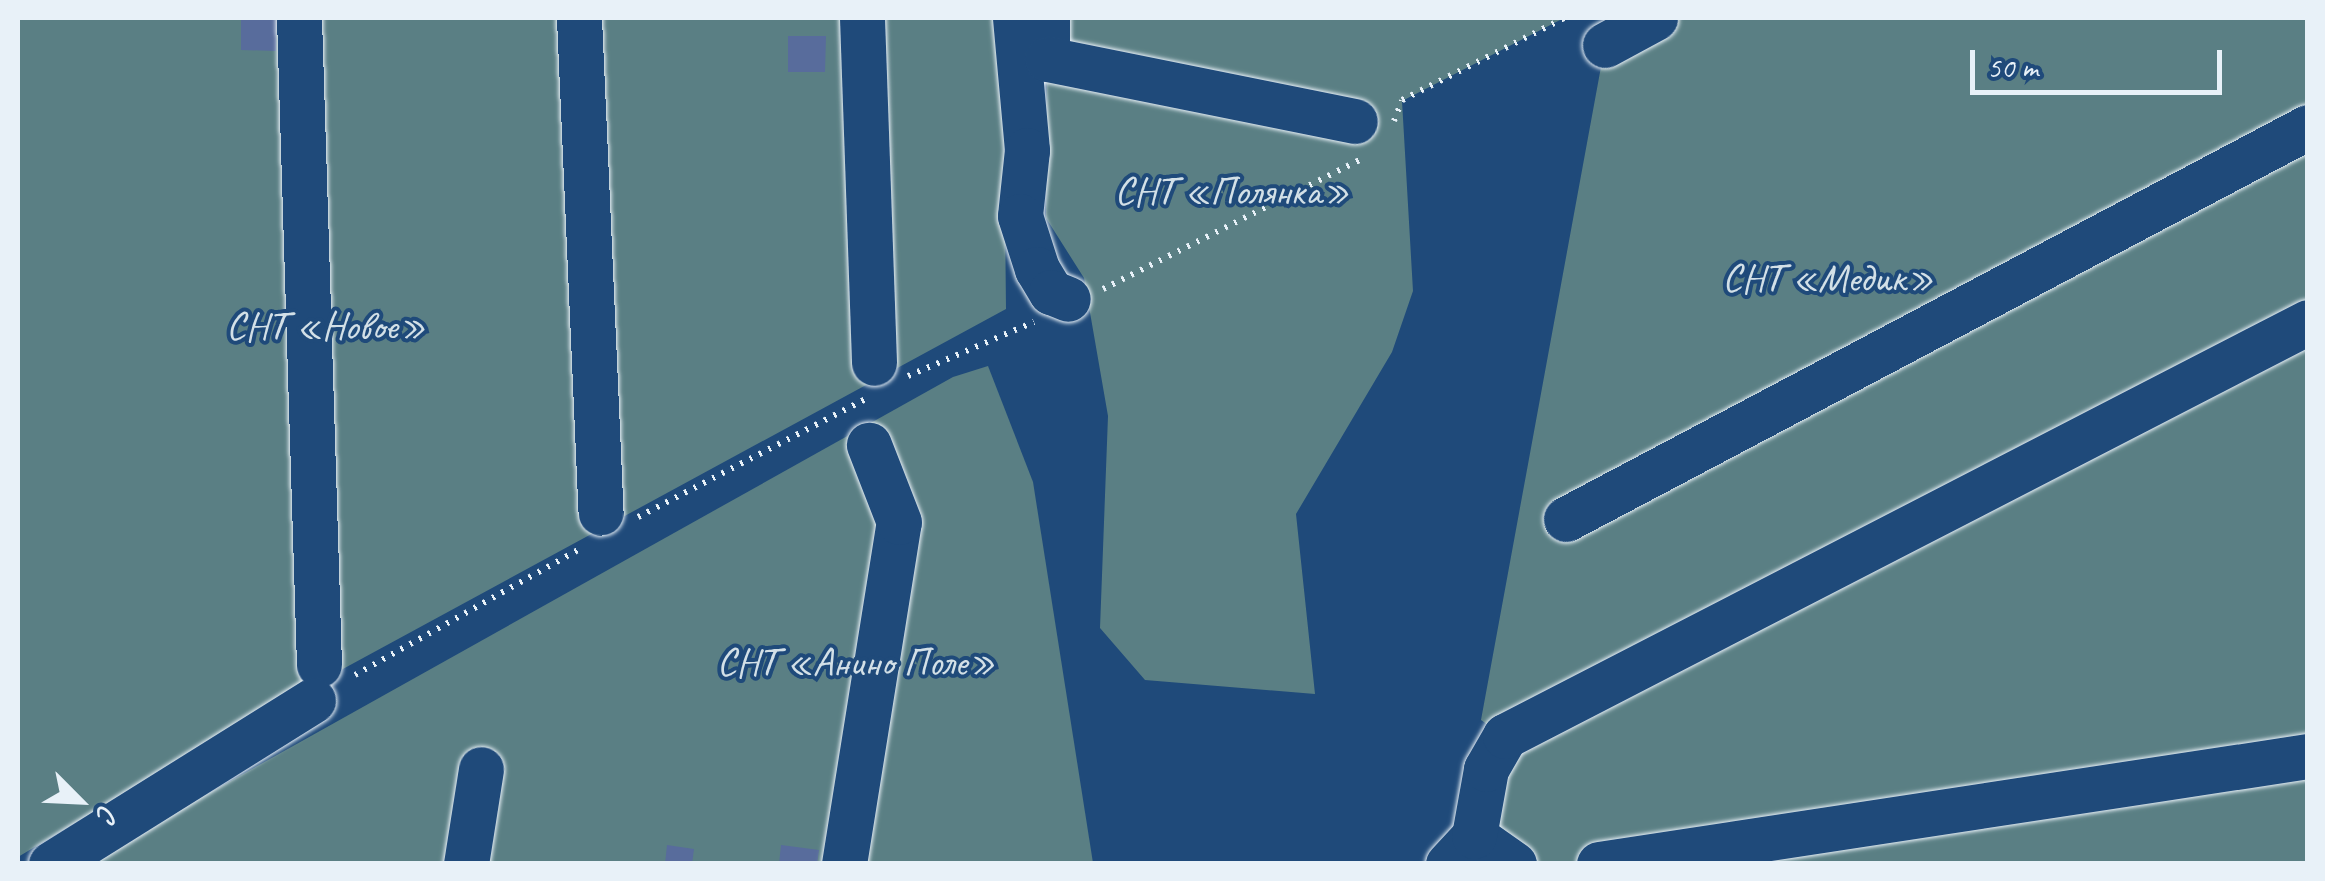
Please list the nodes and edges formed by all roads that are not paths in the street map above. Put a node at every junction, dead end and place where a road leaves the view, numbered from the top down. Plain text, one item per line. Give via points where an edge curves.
1 (299, 18) edge
2 (579, 18) edge
3 (862, 18) edge
4 (1015, 18) edge
5 (1655, 18) edge
6 (1047, 38) edge
7 (1605, 45) dead end
8 (1355, 121) dead end
9 (2308, 127) edge
10 (1068, 299) dead end
11 (2308, 322) edge
12 (874, 363) dead end
13 (869, 445) dead end
14 (601, 513) dead end
15 (1566, 519) dead end
16 (2308, 756) edge
17 (480, 769) dead end
18 (1460, 850) edge
19 (50, 864) edge
20 (466, 864) edge
21 (844, 864) edge
22 (1514, 864) edge
23 (1599, 864) edge

1 - 19 street via 316,683
2 - 14 street
3 - 12 street
4 - 10 street via 1027,150 1020,216 1036,269
5 - 7 street
6 - 8 street
9 - 15 street
11 - 18 street via 1668,659 1518,728 1486,769
13 - 21 street via 899,522
16 - 23 street
17 - 20 street
18 - 22 street

